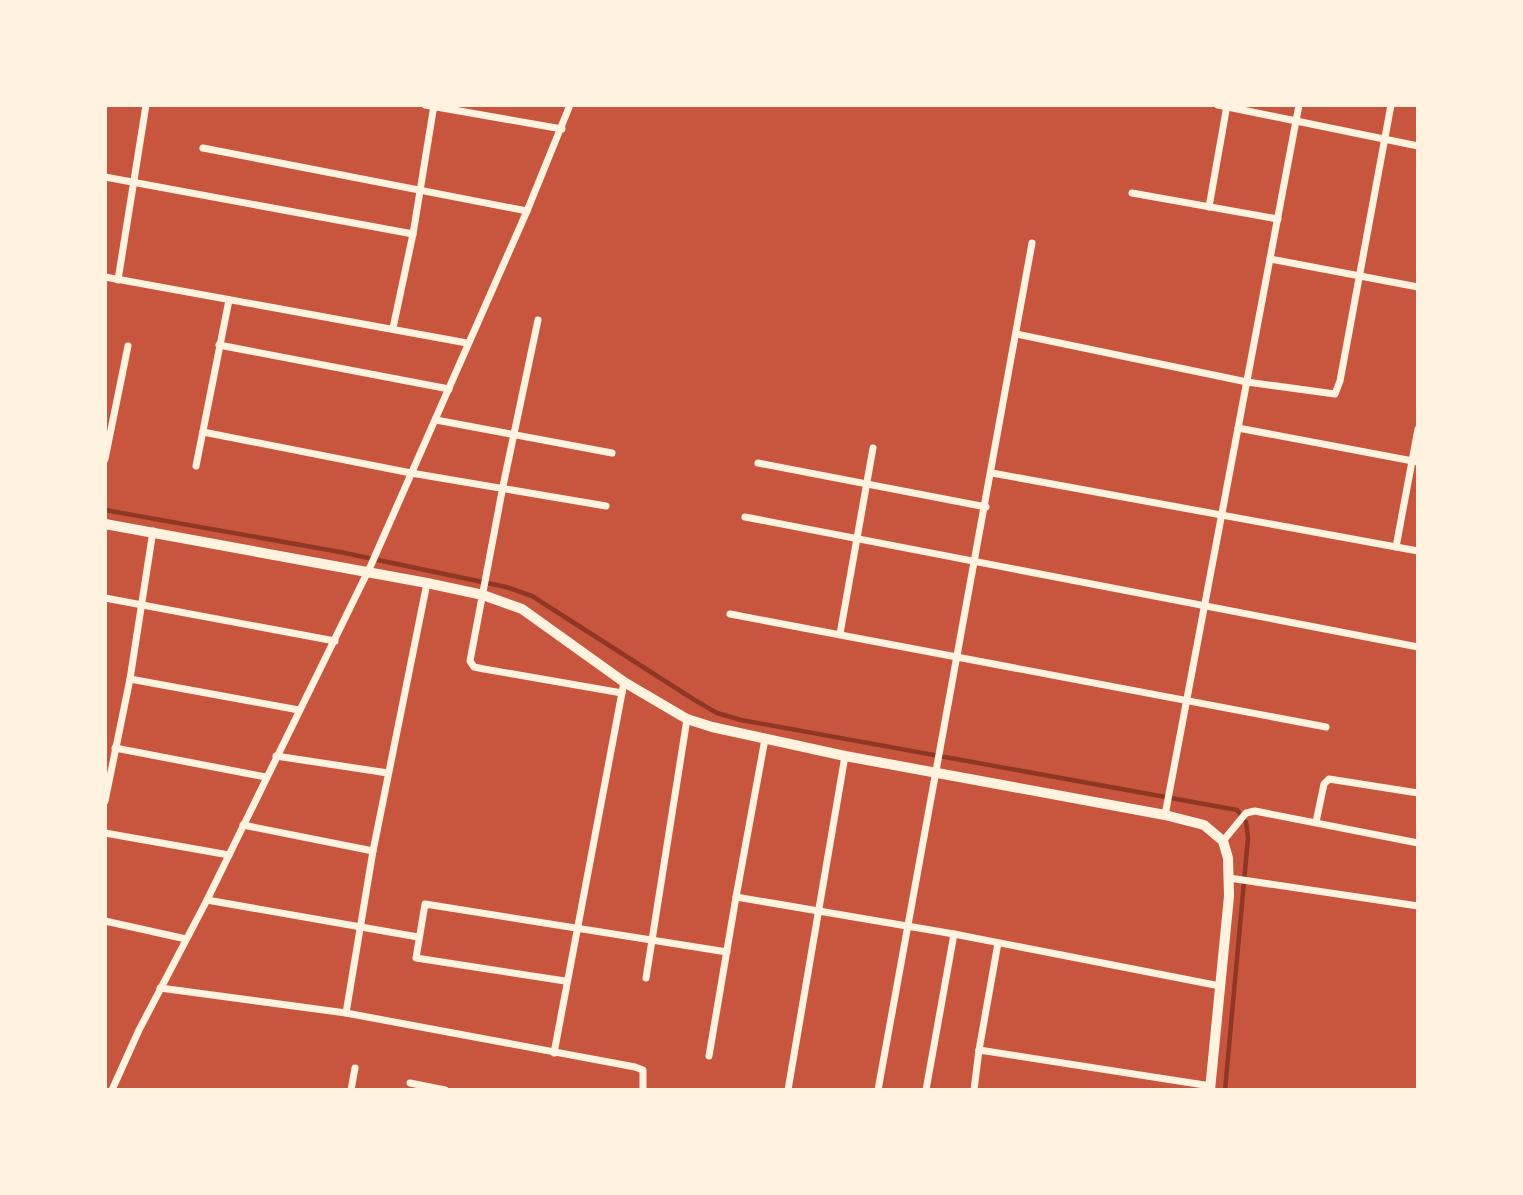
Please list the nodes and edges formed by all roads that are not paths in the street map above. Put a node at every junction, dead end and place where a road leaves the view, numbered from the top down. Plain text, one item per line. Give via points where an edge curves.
1 (146, 105) edge
2 (425, 105) edge
3 (570, 105) edge
4 (1218, 105) edge
5 (1298, 105) edge
6 (1391, 105) edge
7 (434, 106) edge
8 (1227, 106) edge
9 (1296, 120) junction
10 (562, 129) junction
11 (1385, 139) junction
12 (1418, 146) edge
13 (203, 148) dead end
14 (105, 177) edge
15 (133, 183) junction
16 (420, 192) junction
17 (1132, 193) dead end
18 (1209, 207) junction
19 (527, 211) junction
20 (1278, 219) junction
21 (413, 234) junction
22 (1032, 243) dead end
23 (1270, 259) junction
24 (1360, 276) junction
25 (105, 277) edge
26 (118, 280) junction
27 (1418, 287) edge
28 (229, 300) junction
29 (538, 320) dead end
30 (393, 328) junction
31 (1016, 334) junction
32 (467, 343) junction
33 (219, 345) junction
34 (128, 346) dead end
35 (1247, 382) junction
36 (449, 389) junction
37 (436, 420) junction
38 (1238, 428) junction
39 (1418, 429) edge
40 (203, 432) junction
41 (514, 435) junction
42 (873, 448) dead end
43 (612, 453) dead end
44 (105, 459) edge
45 (1415, 462) edge
46 (758, 463) dead end
47 (196, 466) dead end
48 (992, 472) junction
49 (411, 473) junction
50 (867, 484) junction
51 (503, 486) junction
52 (607, 506) dead end
53 (986, 507) junction
54 (1222, 514) junction
55 (745, 517) dead end
56 (105, 524) edge
57 (153, 531) junction
58 (858, 539) junction
59 (1396, 547) junction
60 (1418, 551) edge
61 (976, 562) junction
62 (368, 570) junction
63 (427, 583) junction
64 (483, 595) junction
65 (105, 598) edge
66 (141, 605) junction
67 (1205, 605) junction
68 (730, 614) dead end
69 (840, 634) junction
70 (335, 641) junction
71 (1418, 647) edge
72 (959, 657) junction
73 (130, 679) junction
74 (623, 688) junction
75 (1187, 700) junction
76 (299, 710) junction
77 (687, 719) junction
78 (1326, 727) dead end
79 (765, 738) junction
80 (115, 748) junction
81 (845, 756) junction
82 (276, 757) junction
83 (938, 772) junction
84 (388, 773) junction
85 (266, 777) junction
86 (1418, 793) edge
87 (105, 801) edge
88 (1165, 815) junction
89 (1316, 822) junction
90 (243, 825) junction
91 (105, 833) edge
92 (1223, 841) junction
93 (1418, 843) edge
94 (373, 851) junction
95 (229, 855) junction
96 (1229, 878) junction
97 (736, 897) junction
98 (207, 900) junction
99 (1418, 906) edge
100 (819, 911) junction
101 (105, 921) edge
102 (360, 925) junction
103 (577, 927) junction
104 (906, 927) junction
105 (954, 934) junction
106 (418, 937) junction
107 (652, 938) junction
108 (186, 939) junction
109 (998, 943) junction
110 (727, 953) junction
111 (646, 978) dead end
112 (565, 981) junction
113 (1220, 986) junction
114 (160, 988) junction
115 (346, 1013) junction
116 (979, 1050) junction
117 (554, 1053) junction
118 (709, 1056) dead end
119 (355, 1068) dead end
120 (410, 1083) dead end
121 (1210, 1088) edge
122 (112, 1090) edge
123 (351, 1090) edge
124 (445, 1090) edge
125 (643, 1090) edge
126 (788, 1090) edge
127 (878, 1090) edge
128 (926, 1090) edge
129 (974, 1090) edge

1 - 15 street
2 - 7 street
3 - 10 street
4 - 8 street
5 - 9 street
6 - 11 street
7 - 10 street
7 - 16 street
8 - 9 street
8 - 18 street
9 - 11 street
9 - 20 street
10 - 19 street
11 - 12 street
11 - 24 street
13 - 16 street
14 - 15 street
15 - 21 street
15 - 26 street
16 - 19 street
16 - 21 street
17 - 18 street
18 - 20 street
19 - 32 street
20 - 23 street
21 - 30 street
22 - 31 street
23 - 24 street
23 - 35 street
24 - 27 street
24 - 35 street via 1335,394
25 - 26 street
26 - 28 street
28 - 30 street
28 - 33 street
29 - 41 street
30 - 32 street
31 - 35 street
31 - 48 street
32 - 36 street
33 - 36 street
33 - 40 street
34 - 44 street
35 - 38 street
36 - 37 street
37 - 41 street
37 - 49 street
38 - 45 street
38 - 54 street
39 - 45 street
40 - 47 street
40 - 49 street
41 - 43 street
41 - 51 street
42 - 50 street
45 - 59 street
46 - 50 street
48 - 53 street
48 - 54 street
49 - 51 street
49 - 62 street
50 - 53 street
50 - 58 street
51 - 52 street
51 - 64 street
53 - 61 street
54 - 59 street
54 - 67 street
55 - 58 street
56 - 57 street
57 - 62 street
57 - 66 street
58 - 61 street
58 - 69 street
59 - 60 street
61 - 67 street
61 - 72 street
62 - 63 street
62 - 70 street
63 - 64 street
63 - 84 street
64 - 74 street via 522,610
64 - 74 street via 470,656 474,667
65 - 66 street
66 - 70 street
66 - 73 street
67 - 71 street
67 - 75 street
68 - 69 street
69 - 72 street
70 - 76 street
72 - 75 street
72 - 83 street
73 - 76 street
73 - 80 street
74 - 77 street
74 - 103 street
75 - 78 street
75 - 88 street
76 - 82 street
77 - 79 street
77 - 107 street
79 - 81 street
79 - 97 street
80 - 85 street
80 - 87 street
81 - 83 street
81 - 100 street
82 - 84 street
82 - 85 street
83 - 88 street
83 - 104 street
84 - 94 street
85 - 90 street
86 - 89 street via 1329,779
88 - 92 street via 1204,825
89 - 92 street via 1255,811 1246,813
89 - 93 street
90 - 94 street
90 - 95 street
91 - 95 street
92 - 96 street
94 - 102 street
95 - 98 street
96 - 99 street
96 - 113 street
97 - 100 street
97 - 110 street
98 - 102 street
98 - 108 street
100 - 104 street
100 - 126 street
101 - 108 street
102 - 106 street
102 - 115 street
103 - 106 street via 429,902 424,906
103 - 107 street
103 - 112 street
104 - 105 street
104 - 127 street
105 - 109 street
105 - 128 street
106 - 112 street via 418,958
107 - 110 street
107 - 111 street
108 - 114 street
109 - 113 street
109 - 116 street
110 - 118 street
112 - 117 street
113 - 121 street
114 - 115 street
114 - 122 street
115 - 117 street
116 - 121 street
116 - 129 street
117 - 125 street via 643,1070
119 - 123 street
120 - 124 street

